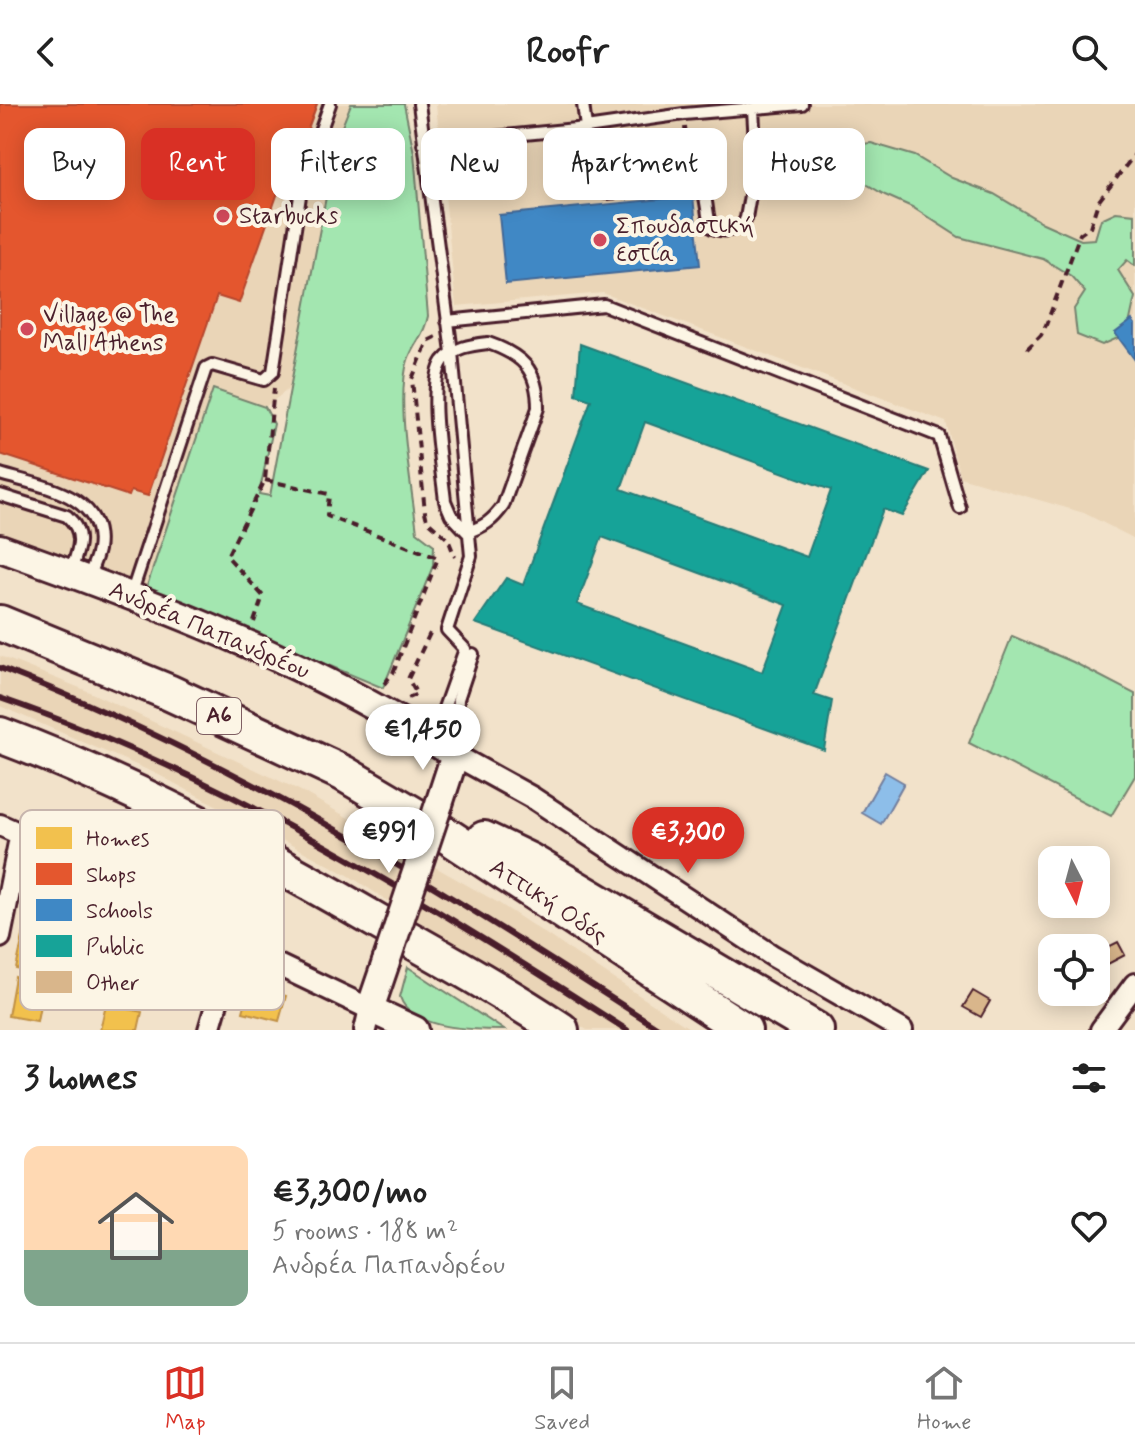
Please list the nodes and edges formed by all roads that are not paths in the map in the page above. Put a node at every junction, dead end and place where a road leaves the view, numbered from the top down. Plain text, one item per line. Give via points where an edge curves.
1 (330, 104) edge
2 (419, 104) edge
3 (583, 104) edge
4 (802, 104) edge
5 (753, 109) junction
6 (421, 128) edge
7 (586, 128) joint
8 (430, 200) edge
9 (706, 200) edge
10 (447, 325) junction
11 (452, 352) junction
12 (0, 474) edge
13 (0, 495) edge
14 (960, 508) dead end
15 (467, 532) junction
16 (0, 548) edge
17 (79, 576) junction
18 (131, 595) junction
19 (0, 623) edge
20 (469, 652) junction
21 (0, 735) edge
22 (432, 740) junction
23 (455, 755) junction
24 (169, 810) edge
25 (435, 814) junction
26 (0, 825) edge
27 (20, 833) edge
28 (20, 838) edge
29 (284, 868) edge
30 (0, 937) edge
31 (284, 972) edge
32 (1134, 989) edge
33 (215, 1010) edge
34 (368, 1019) edge
35 (209, 1030) edge
36 (415, 1030) edge
37 (561, 1030) edge
38 (744, 1030) edge
39 (816, 1030) edge
40 (902, 1030) edge
41 (1101, 1030) edge

1 - 18 lane via 302,183 273,372 268,379 259,379 212,365 206,368
2 - 6 lane
3 - 7 lane
4 - 5 lane
5 - 7 lane
5 - 9 lane via 756,161 743,225 735,230 712,228
8 - 10 lane
10 - 11 lane
10 - 14 lane via 604,305 939,436
11 - 15 lane
11 - 15 lane via 442,363 434,401 445,501
11 - 15 lane via 488,343 508,350 524,362 538,392 538,408 503,506 493,519
12 - 17 lane via 73,497 84,506 94,520 98,551
13 - 17 lane via 73,521 81,545
15 - 20 lane via 471,556 447,630
16 - 17 street, Ανδρέα Παπανδρέου
17 - 18 street, Ανδρέα Παπανδρέου
18 - 22 street, Ανδρέα Παπανδρέου via 370,702
19 - 25 highway, Αττική Οδός / Α6 via 168,692
20 - 22 lane
20 - 23 lane via 458,699
21 - 24 highway via 75,763
22 - 23 street, Ανδρέα Παπανδρέου
23 - 25 street
23 - 40 street, Ανδρέα Παπανδρέου via 533,798 773,956
25 - 34 street, bridge
25 - 38 highway, Αττική Οδός / Α6
25 - 39 highway via 528,860
26 - 27 street
28 - 30 street
29 - 37 highway
31 - 34 street
32 - 41 street
33 - 35 street
34 - 36 street

